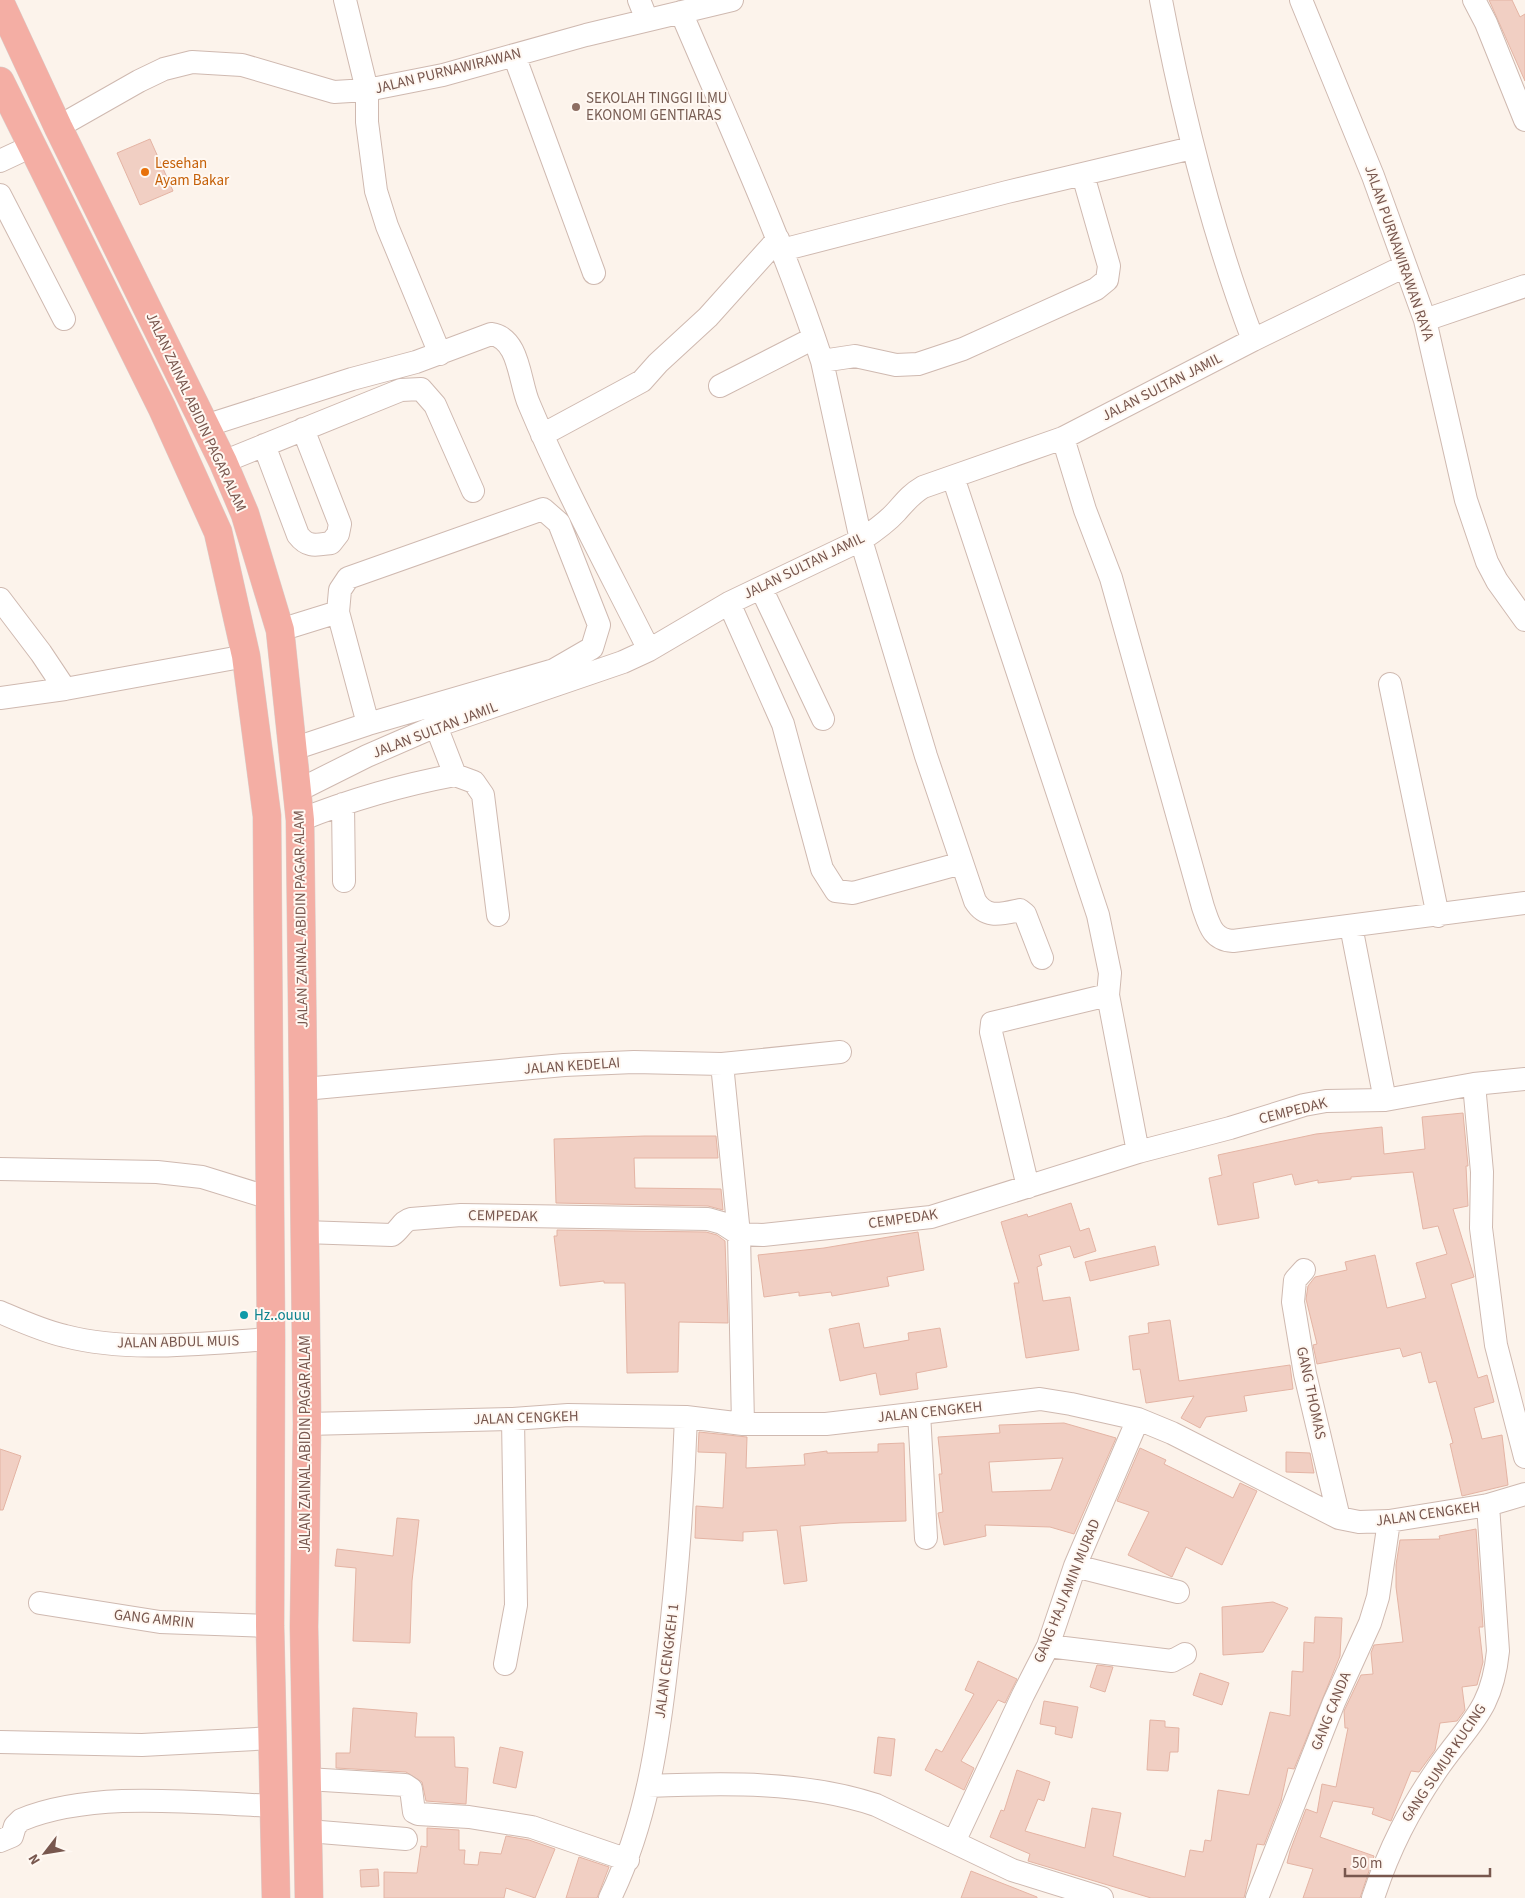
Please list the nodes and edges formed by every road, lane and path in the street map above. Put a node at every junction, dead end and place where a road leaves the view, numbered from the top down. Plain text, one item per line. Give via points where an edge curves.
1 (345, 0) edge
2 (732, 0) edge
3 (1161, 0) edge
4 (1301, 0) edge
5 (1474, 0) edge
6 (0, 2) edge
7 (643, 10) edge
8 (681, 12) junction
9 (514, 55) junction
10 (0, 81) edge
11 (367, 90) junction
12 (1525, 120) edge
13 (58, 127) junction
14 (32, 146) junction
15 (1192, 148) junction
16 (0, 161) edge
17 (1084, 175) junction
18 (0, 195) edge
19 (780, 245) junction
20 (1404, 266) junction
21 (594, 272) dead end
22 (1525, 286) edge
23 (64, 319) dead end
24 (1425, 320) junction
25 (814, 338) junction
26 (1254, 340) junction
27 (440, 354) junction
28 (822, 361) junction
29 (720, 386) dead end
30 (205, 426) junction
31 (303, 428) junction
32 (542, 434) junction
33 (1063, 438) junction
34 (264, 445) junction
35 (223, 462) junction
36 (954, 477) junction
37 (473, 491) dead end
38 (861, 540) junction
39 (761, 588) junction
40 (0, 599) edge
41 (729, 603) junction
42 (338, 612) junction
43 (1525, 620) edge
44 (280, 630) junction
45 (649, 650) junction
46 (246, 656) junction
47 (1390, 684) dead end
48 (65, 689) junction
49 (0, 698) edge
50 (823, 719) dead end
51 (368, 724) junction
52 (436, 726) junction
53 (293, 749) junction
54 (455, 775) junction
55 (297, 791) junction
56 (342, 804) junction
57 (300, 820) junction
58 (962, 863) junction
59 (344, 881) dead end
60 (1525, 903) edge
61 (498, 915) dead end
62 (1438, 916) junction
63 (1351, 926) junction
64 (1042, 958) dead end
65 (1108, 994) junction
66 (840, 1052) dead end
67 (722, 1064) junction
68 (1525, 1079) edge
69 (1474, 1084) junction
70 (304, 1089) junction
71 (1385, 1100) junction
72 (1138, 1152) junction
73 (0, 1169) edge
74 (1028, 1187) junction
75 (270, 1198) junction
76 (304, 1232) junction
77 (739, 1234) junction
78 (1304, 1270) dead end
79 (0, 1312) edge
80 (271, 1339) junction
81 (919, 1414) junction
82 (686, 1417) junction
83 (513, 1419) junction
84 (1138, 1419) junction
85 (307, 1424) junction
86 (742, 1424) junction
87 (1525, 1457) edge
88 (1525, 1494) edge
89 (1488, 1505) junction
90 (1340, 1518) junction
91 (1389, 1521) junction
92 (926, 1538) dead end
93 (1075, 1566) junction
94 (1178, 1592) dead end
95 (40, 1603) dead end
96 (270, 1626) junction
97 (304, 1627) junction
98 (1048, 1646) junction
99 (1185, 1654) dead end
100 (505, 1664) dead end
101 (271, 1669) junction
102 (305, 1670) junction
103 (273, 1738) junction
104 (0, 1742) edge
105 (307, 1779) junction
106 (648, 1786) junction
107 (274, 1806) junction
108 (308, 1831) junction
109 (406, 1839) dead end
110 (0, 1841) edge
111 (954, 1842) junction
112 (628, 1860) junction
113 (276, 1898) edge
114 (309, 1898) edge
115 (610, 1898) edge
116 (1102, 1898) edge
117 (1258, 1898) edge
118 (1373, 1898) edge

1 - 11 street
2 - 8 street, JALAN PURNAWIRAWAN
3 - 15 street
4 - 20 street, JALAN PURNAWIRAWAN RAYA via 1373,176
5 - 12 street
6 - 13 highway, JALAN ZAINAL ABIDIN PAGAR ALAM
7 - 8 street, JALAN PURNAWIRAWAN
7 - 9 street, JALAN PURNAWIRAWAN
8 - 19 street
9 - 11 street, JALAN PURNAWIRAWAN via 408,83
9 - 21 street
10 - 14 highway, JALAN ZAINAL ABIDIN PAGAR ALAM
11 - 13 street, JALAN PURNAWIRAWAN via 334,92 242,65 192,62 164,69 138,81
11 - 27 street via 367,122 376,191 387,226
13 - 30 highway, JALAN ZAINAL ABIDIN PAGAR ALAM
14 - 16 street
14 - 46 highway, JALAN ZAINAL ABIDIN PAGAR ALAM via 162,408 218,532
15 - 17 street
15 - 26 street via 1213,225
17 - 19 street
17 - 28 street via 1109,266 1107,280 1096,289 963,349 918,364 896,365 854,356
18 - 23 street
19 - 25 street
19 - 32 street via 642,381
20 - 24 street, JALAN PURNAWIRAWAN RAYA
20 - 26 street, JALAN SULTAN JAMIL
22 - 24 street
24 - 43 street, JALAN PURNAWIRAWAN RAYA via 1466,500 1487,562
25 - 28 street
25 - 29 street
26 - 33 street, JALAN SULTAN JAMIL
27 - 30 street
27 - 32 street via 491,334 505,339
28 - 38 street
30 - 35 highway, JALAN ZAINAL ABIDIN PAGAR ALAM
31 - 34 street
31 - 34 street via 340,524 338,534 331,542 311,546 298,535
31 - 37 street via 401,390 421,389 435,405
32 - 45 street via 566,490
33 - 36 street, JALAN SULTAN JAMIL
33 - 63 street via 1085,510 1111,578 1210,928 1220,939 1233,941
34 - 35 street
35 - 44 highway, JALAN ZAINAL ABIDIN PAGAR ALAM via 244,514
36 - 38 street, JALAN SULTAN JAMIL via 914,492 896,512
36 - 65 street via 1098,915 1110,973
38 - 39 street, JALAN SULTAN JAMIL
38 - 58 street
39 - 41 street, JALAN SULTAN JAMIL
39 - 50 street
40 - 48 street
41 - 45 street, JALAN SULTAN JAMIL
41 - 58 street via 783,724 822,870 836,891 853,893
42 - 44 street
42 - 51 street
42 - 51 street via 340,590 348,578 543,509 559,523 599,625 592,648 554,670
44 - 53 highway, JALAN ZAINAL ABIDIN PAGAR ALAM
45 - 52 street, JALAN SULTAN JAMIL via 623,662
46 - 48 street
46 - 75 highway, JALAN ZAINAL ABIDIN PAGAR ALAM via 267,816
47 - 62 street
48 - 49 street
51 - 53 street
52 - 54 street
52 - 55 street, JALAN SULTAN JAMIL
53 - 55 highway, JALAN ZAINAL ABIDIN PAGAR ALAM
54 - 56 street
54 - 61 street via 474,782 482,796
55 - 57 highway, JALAN ZAINAL ABIDIN PAGAR ALAM
56 - 57 street
56 - 59 street
57 - 70 highway, JALAN ZAINAL ABIDIN PAGAR ALAM
58 - 64 street via 981,910 991,915 1020,910 1025,914
60 - 62 street
62 - 63 street
63 - 71 street
65 - 72 street
65 - 74 street via 992,1023
66 - 67 street, JALAN KEDELAI
67 - 70 street, JALAN KEDELAI via 634,1062 564,1065
67 - 77 street
68 - 69 street, CEMPEDAK
69 - 71 street, CEMPEDAK
69 - 87 street via 1482,1172 1481,1228 1488,1290 1496,1345
70 - 76 highway, JALAN ZAINAL ABIDIN PAGAR ALAM
71 - 72 street, CEMPEDAK via 1326,1101 1304,1105
72 - 74 street, CEMPEDAK
73 - 75 street via 157,1172 193,1176
74 - 77 street, CEMPEDAK via 932,1217 780,1234
75 - 80 highway, JALAN ZAINAL ABIDIN PAGAR ALAM
76 - 77 street, CEMPEDAK via 392,1235 406,1220 461,1215 708,1219
76 - 85 highway, JALAN ZAINAL ABIDIN PAGAR ALAM
77 - 86 street
78 - 90 street, GANG THOMAS via 1295,1280 1293,1302 1305,1374
79 - 80 street, JALAN ABDUL MUIS via 64,1336 121,1344
80 - 96 highway, JALAN ZAINAL ABIDIN PAGAR ALAM
81 - 84 street, JALAN CENGKEH via 1040,1399
81 - 86 street, JALAN CENGKEH via 826,1424
81 - 92 street
82 - 83 street, JALAN CENGKEH via 568,1415
82 - 86 street, JALAN CENGKEH
82 - 106 street, JALAN CENGKEH 1 via 676,1591 663,1703
83 - 85 street, JALAN CENGKEH
83 - 100 street via 516,1606
84 - 90 street, JALAN CENGKEH
84 - 93 street, GANG HAJI AMIN MURAD
85 - 97 highway, JALAN ZAINAL ABIDIN PAGAR ALAM
88 - 89 street, JALAN CENGKEH
89 - 91 street, JALAN CENGKEH
89 - 118 street, GANG SUMUR KUCING via 1498,1651 1488,1699 1479,1716 1438,1768 1398,1832
90 - 91 street, JALAN CENGKEH via 1359,1522
91 - 117 street, GANG CANDA via 1378,1598 1370,1623 1334,1702
93 - 94 street
93 - 98 street, GANG HAJI AMIN MURAD
95 - 96 street, GANG AMRIN via 160,1622
96 - 97 highway
96 - 101 highway, JALAN ZAINAL ABIDIN PAGAR ALAM
97 - 102 highway, JALAN ZAINAL ABIDIN PAGAR ALAM
98 - 99 street via 1172,1661
98 - 111 street, GANG HAJI AMIN MURAD
101 - 102 highway
101 - 103 highway, JALAN ZAINAL ABIDIN PAGAR ALAM
102 - 105 highway, JALAN ZAINAL ABIDIN PAGAR ALAM
103 - 104 street via 142,1745
103 - 107 highway, JALAN ZAINAL ABIDIN PAGAR ALAM
105 - 108 highway, JALAN ZAINAL ABIDIN PAGAR ALAM
105 - 112 street via 405,1786 411,1789 414,1812 418,1814 532,1827
106 - 111 street via 786,1787 858,1799
106 - 112 street, JALAN CENGKEH 1
107 - 110 street via 152,1802 74,1804 21,1820 12,1836
107 - 113 highway, JALAN ZAINAL ABIDIN PAGAR ALAM
108 - 109 street
108 - 114 highway, JALAN ZAINAL ABIDIN PAGAR ALAM
111 - 116 street via 1012,1870
112 - 115 street, JALAN CENGKEH 1

